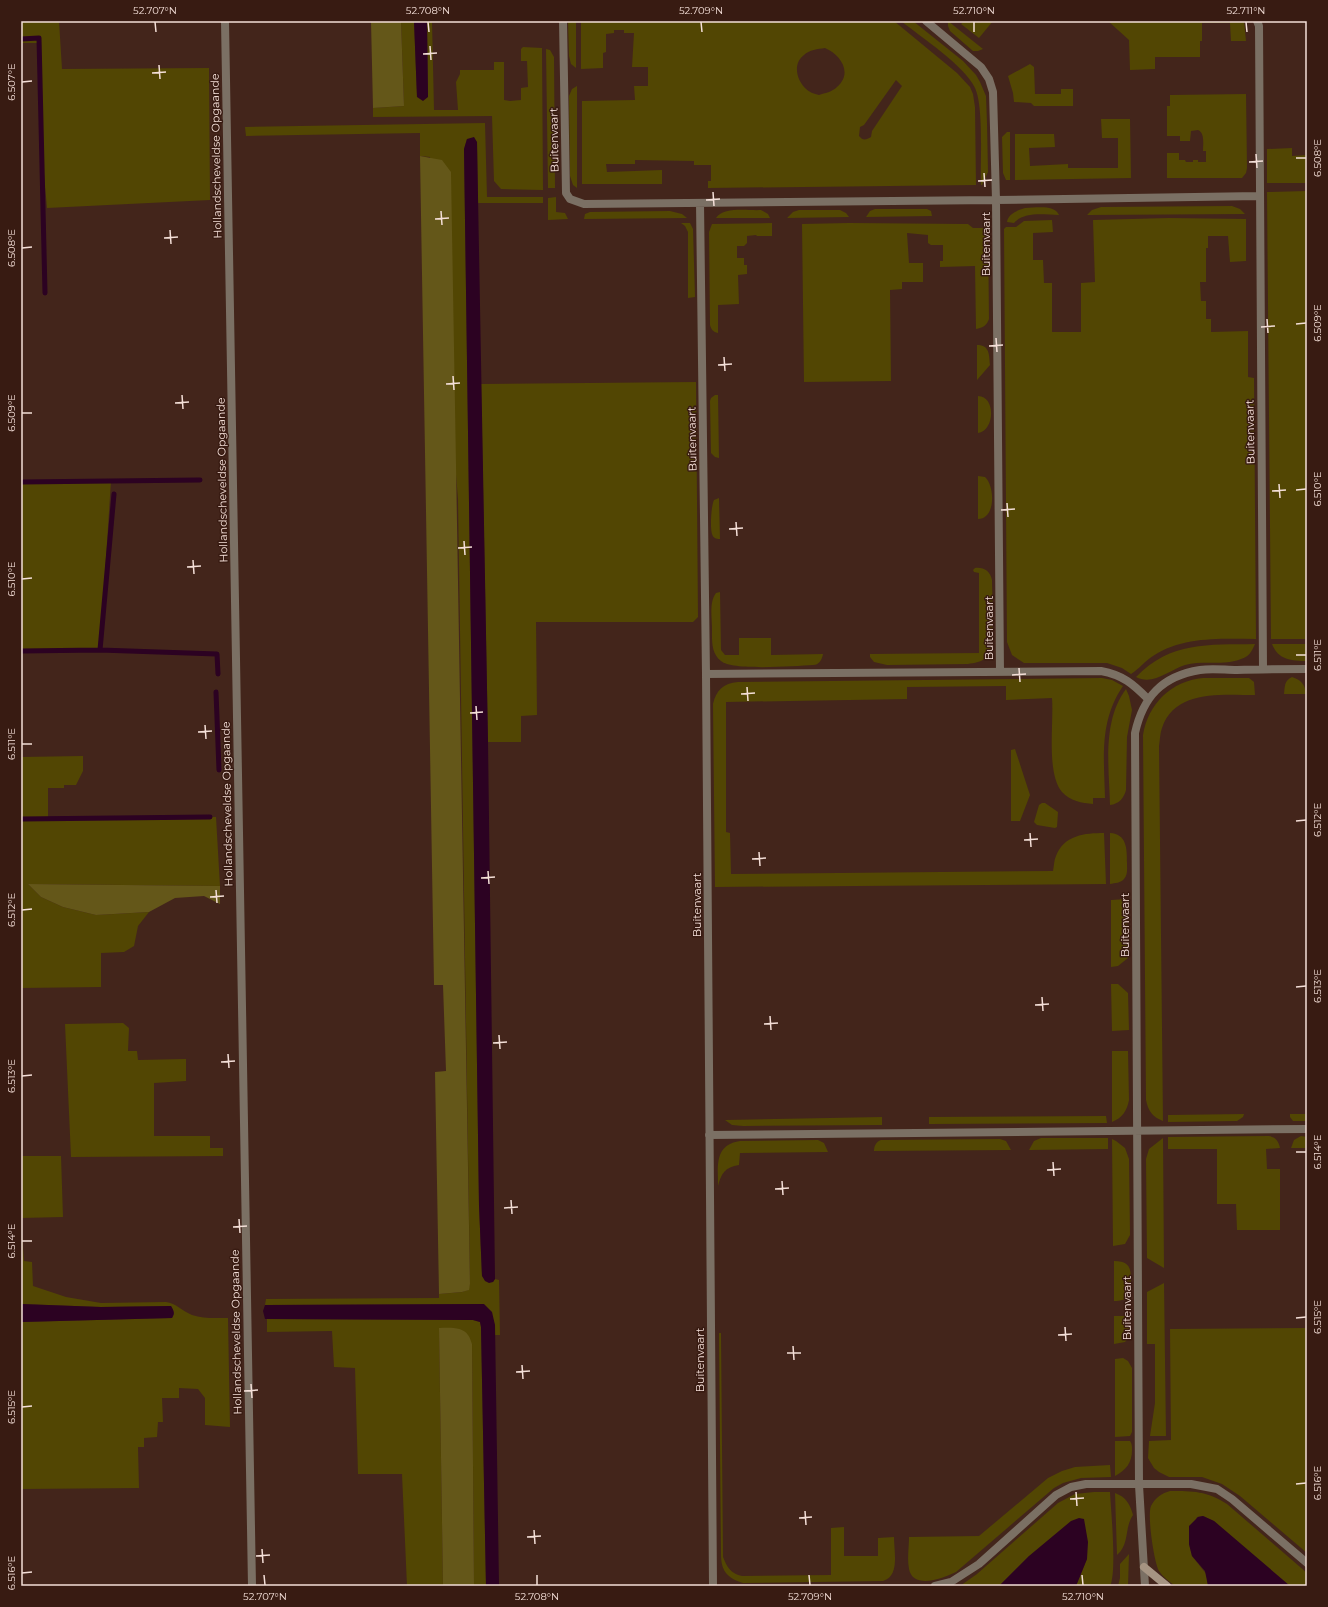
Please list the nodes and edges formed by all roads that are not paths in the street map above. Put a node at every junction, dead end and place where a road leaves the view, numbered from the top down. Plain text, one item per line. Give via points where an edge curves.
1 (224, 21) edge
2 (562, 21) edge
3 (926, 21) edge
4 (1257, 21) edge
5 (1259, 196) junction
6 (996, 200) junction
7 (700, 204) junction
8 (1264, 669) junction
9 (1307, 669) edge
10 (1000, 672) junction
11 (706, 674) junction
12 (1148, 699) junction
13 (1307, 1129) edge
14 (1137, 1131) junction
15 (709, 1135) junction
16 (1139, 1484) junction
17 (1307, 1563) edge
18 (1144, 1567) junction
19 (252, 1586) edge
20 (713, 1586) edge
21 (935, 1586) edge
22 (1145, 1586) edge
23 (1167, 1586) edge

1 - 19 street, Hollandscheveldse Opgaande
2 - 7 street, Buitenvaart via 566,193 570,199 584,204
3 - 6 street, Buitenvaart via 977,64 989,79 994,92
4 - 5 street, Buitenvaart
5 - 6 street, Buitenvaart
5 - 8 street, Buitenvaart
6 - 7 street, Buitenvaart
6 - 10 street, Buitenvaart
7 - 11 street, Buitenvaart
8 - 9 street, Buitenvaart
8 - 12 street, Buitenvaart via 1201,670 1183,674 1170,680
10 - 11 street, Buitenvaart
10 - 12 street, Buitenvaart via 1113,674 1125,679
11 - 15 street, Buitenvaart
12 - 14 street, Buitenvaart via 1138,721 1134,746
13 - 14 street
14 - 15 street
14 - 16 street, Buitenvaart
15 - 20 street, Buitenvaart
16 - 17 street via 1191,1484 1217,1489
16 - 18 street, Buitenvaart
16 - 21 street via 1086,1484 1071,1487 1056,1495 979,1564 951,1582
18 - 22 street, Buitenvaart
18 - 23 main road

